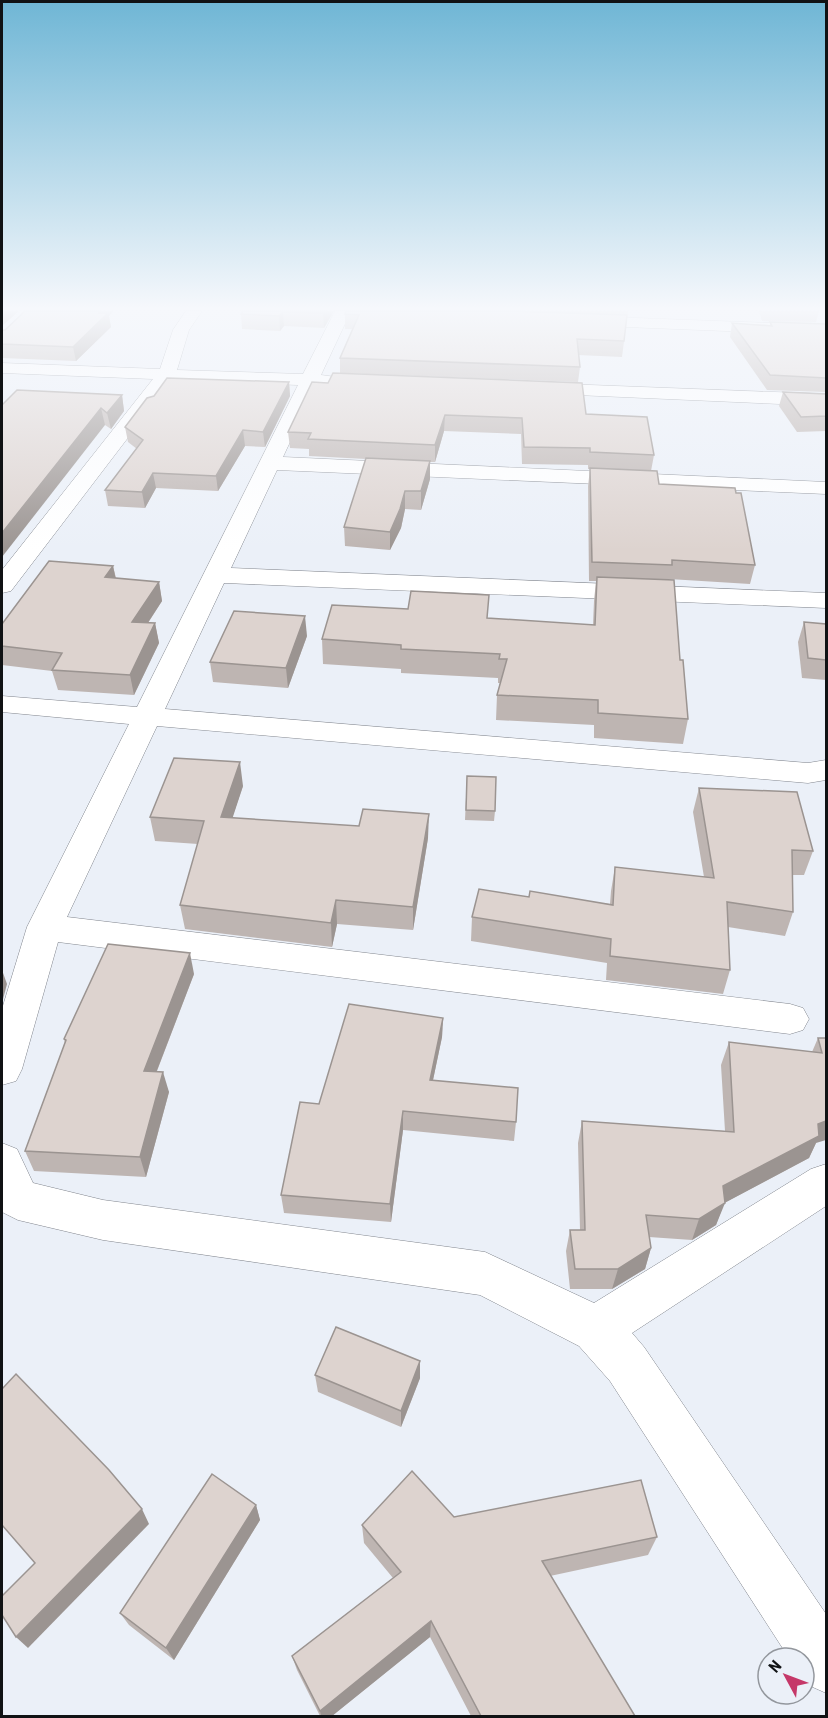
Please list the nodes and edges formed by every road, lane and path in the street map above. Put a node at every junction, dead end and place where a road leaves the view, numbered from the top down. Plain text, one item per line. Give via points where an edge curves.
1 (154, 391) edge
2 (305, 391) edge
3 (602, 391) edge
4 (826, 400) edge
5 (270, 463) junction
6 (826, 488) edge
7 (215, 574) junction
8 (2, 586) edge
9 (826, 601) edge
10 (2, 704) edge
11 (146, 717) junction
12 (820, 777) edge
13 (45, 927) junction
14 (790, 1019) dead end
15 (2, 1069) edge
16 (2, 1162) edge
17 (826, 1183) edge
18 (596, 1329) junction
19 (826, 1664) edge

1 - 8 street
2 - 5 street
3 - 4 street
5 - 6 street
5 - 7 street
7 - 9 street
7 - 11 street
10 - 11 street
11 - 12 street
11 - 13 street
13 - 14 street
13 - 15 street
16 - 18 street via 18,1200 103,1220 485,1274
17 - 18 street
18 - 19 street via 627,1365

